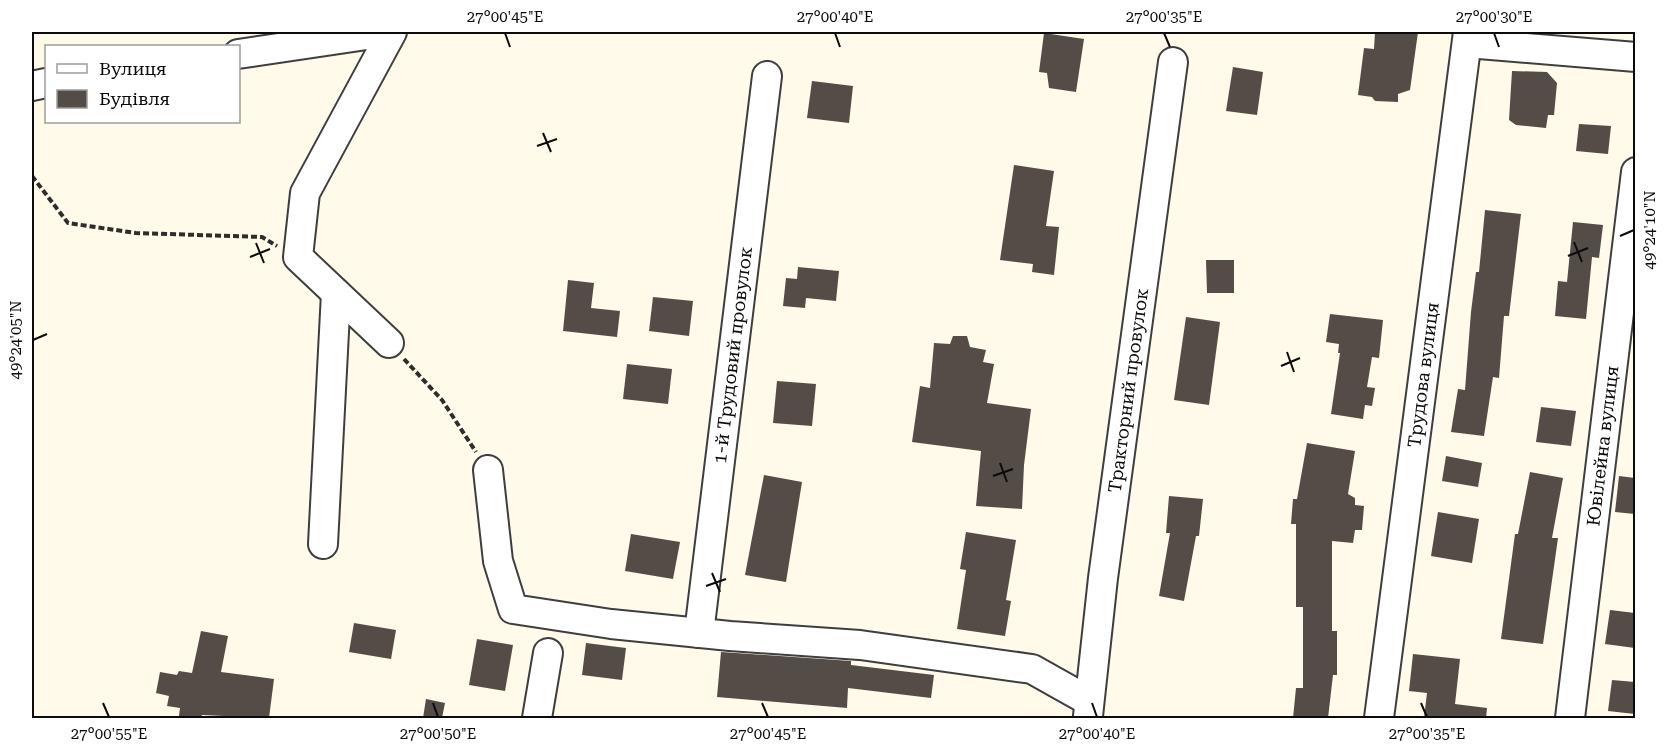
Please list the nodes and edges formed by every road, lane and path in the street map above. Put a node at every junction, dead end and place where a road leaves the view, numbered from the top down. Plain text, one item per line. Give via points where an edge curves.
1 (390, 32) edge
2 (1468, 37) edge
3 (240, 54) edge
4 (1635, 57) edge
5 (1173, 62) dead end
6 (767, 76) dead end
7 (1635, 172) edge
8 (32, 176) edge
9 (298, 257) junction
10 (336, 293) junction
11 (389, 343) joint
12 (489, 470) joint
13 (323, 544) dead end
14 (699, 633) junction
15 (548, 653) dead end
16 (1088, 710) edge
17 (537, 718) edge
18 (1379, 718) edge
19 (1570, 718) edge

1 - 3 street
1 - 9 street via 305,193
2 - 4 street
2 - 18 street, Трудова вулиця
5 - 16 street, Тракторний провулок
6 - 14 street, 1-й Трудовий провулок
7 - 19 street, Ювілейна вулиця
8 - 9 path via 68,223 136,233 262,237
9 - 10 street
10 - 11 street
10 - 13 street
11 - 12 path via 442,400
12 - 14 street via 498,561 513,609
14 - 16 street via 860,645 1032,669
15 - 17 street

